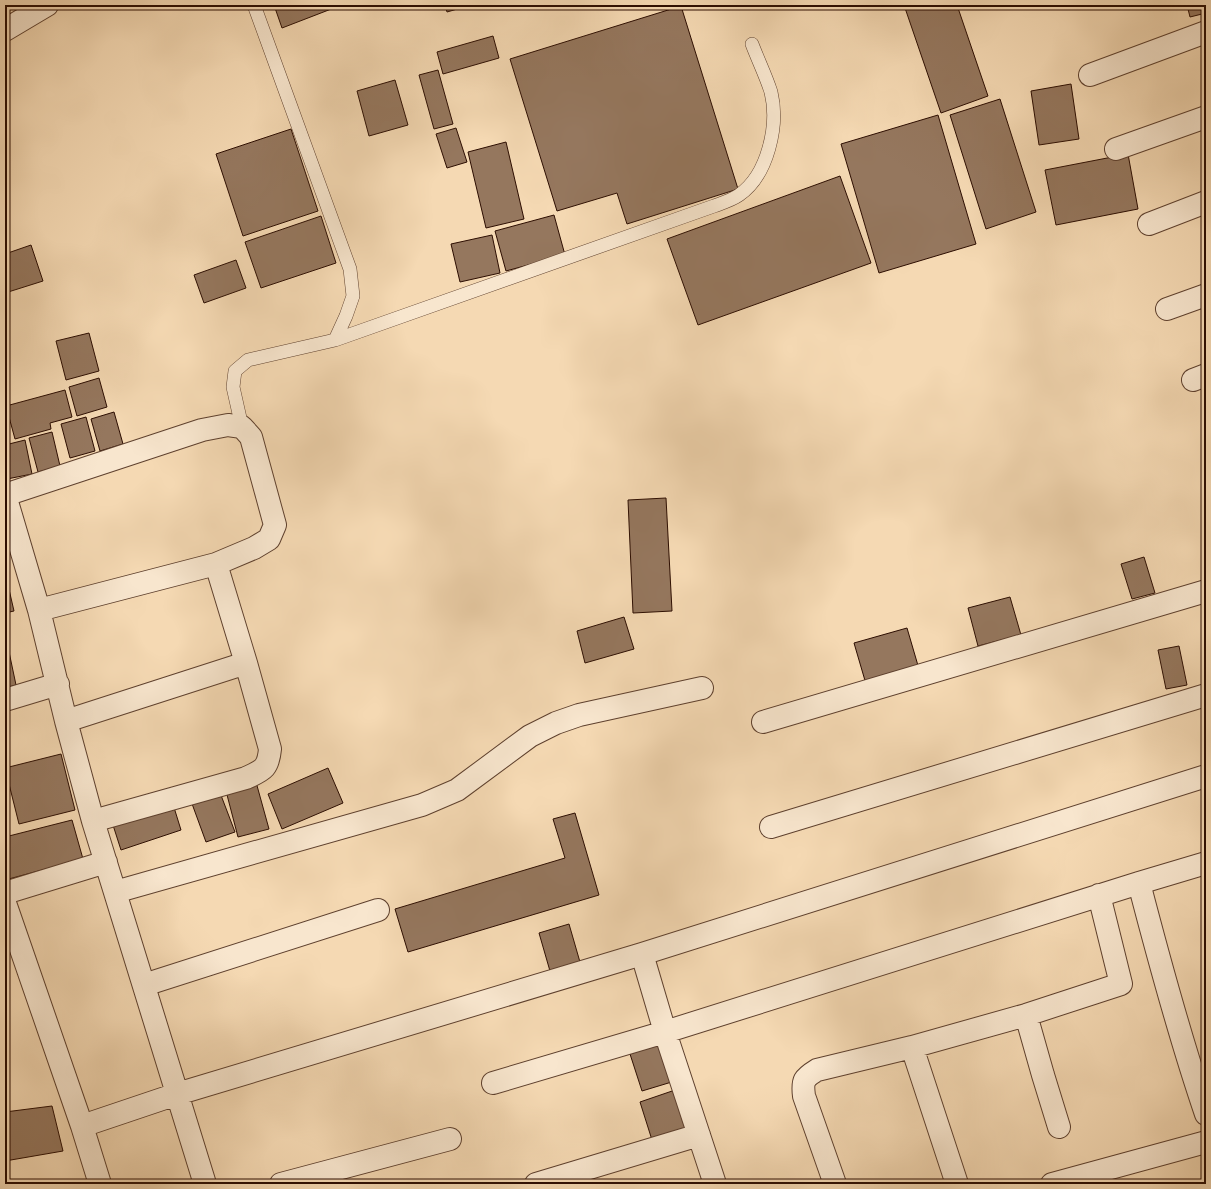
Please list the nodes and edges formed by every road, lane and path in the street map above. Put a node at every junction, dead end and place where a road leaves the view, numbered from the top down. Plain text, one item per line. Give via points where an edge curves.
1 (47, 5) edge
2 (254, 5) edge
3 (5, 30) edge
4 (1206, 32) edge
5 (752, 44) dead end
6 (1090, 75) dead end
7 (1206, 117) edge
8 (1116, 149) dead end
9 (1206, 202) edge
10 (1149, 224) dead end
11 (1206, 295) edge
12 (1167, 309) dead end
13 (335, 340) junction
14 (242, 427) junction
15 (5, 495) edge
16 (216, 564) junction
17 (1206, 591) edge
18 (39, 610) junction
19 (246, 663) junction
20 (58, 684) junction
21 (702, 688) dead end
22 (1206, 695) edge
23 (5, 700) edge
24 (66, 721) junction
25 (763, 722) dead end
26 (1206, 776) edge
27 (93, 821) junction
28 (771, 827) dead end
29 (106, 862) junction
30 (1206, 863) edge
31 (1139, 882) junction
32 (115, 892) junction
33 (5, 893) edge
34 (1099, 895) junction
35 (5, 903) edge
36 (378, 910) dead end
37 (642, 954) junction
38 (144, 985) junction
39 (1026, 1015) junction
40 (665, 1032) junction
41 (912, 1047) junction
42 (1197, 1057) edge
43 (493, 1083) dead end
44 (177, 1094) junction
45 (1206, 1114) edge
46 (82, 1126) junction
47 (1059, 1127) dead end
48 (699, 1135) junction
49 (450, 1139) dead end
50 (1206, 1142) edge
51 (100, 1184) edge
52 (204, 1184) edge
53 (281, 1184) edge
54 (536, 1184) edge
55 (715, 1184) edge
56 (835, 1184) edge
57 (957, 1184) edge
58 (1052, 1184) edge

1 - 3 street
2 - 13 lane via 350,269 353,296
4 - 6 street
5 - 13 lane via 771,93 774,118 767,157 756,180 739,195 707,209
7 - 8 street
9 - 10 street
11 - 12 street
13 - 14 lane via 248,360 235,371 233,387
14 - 15 street via 228,425 202,430
14 - 16 street via 251,438 275,525 269,538 254,548
15 - 18 street
16 - 18 street
16 - 19 street
17 - 25 street
18 - 20 street
19 - 24 street
19 - 27 street via 270,749 269,761 261,771 246,778
20 - 23 street
20 - 24 street
21 - 32 street via 578,715 556,723 530,736 457,790 422,805
22 - 28 street
24 - 27 street
26 - 37 street
27 - 29 street
29 - 32 street
29 - 33 street
30 - 31 street
31 - 34 street
31 - 42 street via 1162,969
32 - 38 street
34 - 39 street via 1121,984
34 - 40 street
35 - 46 street
36 - 38 street
37 - 40 street
37 - 44 street
38 - 44 street
39 - 41 street
39 - 47 street
40 - 43 street
40 - 48 street
41 - 56 street via 817,1070 806,1076 803,1084 804,1096
41 - 57 street
42 - 45 street
44 - 46 street
44 - 52 street
46 - 51 street
48 - 54 street
48 - 55 street
49 - 53 street
50 - 58 street

